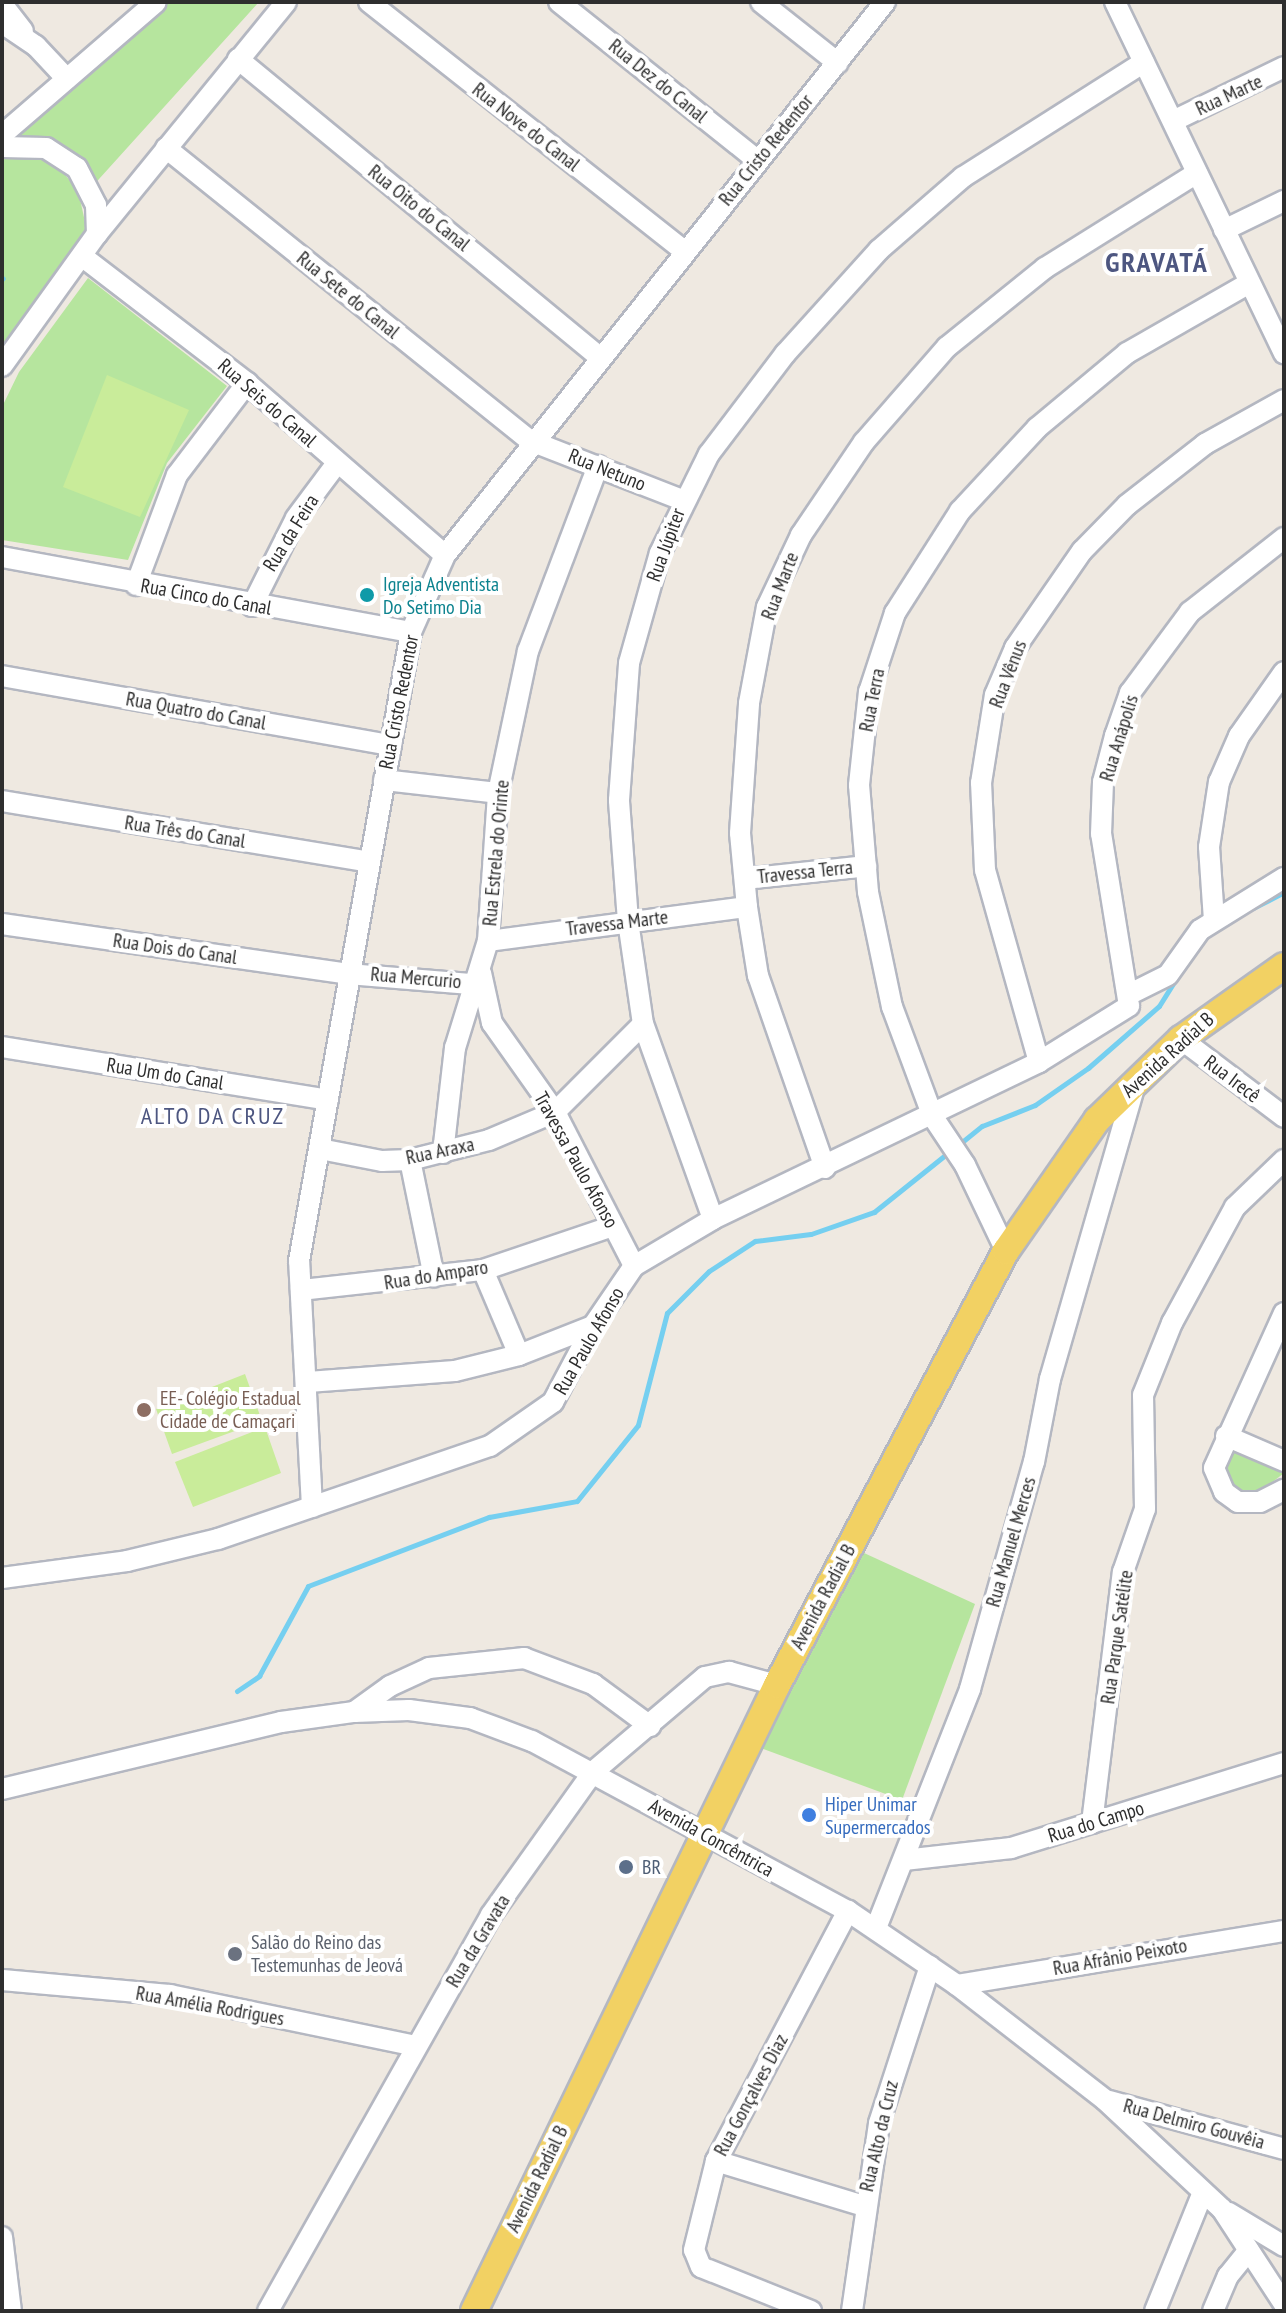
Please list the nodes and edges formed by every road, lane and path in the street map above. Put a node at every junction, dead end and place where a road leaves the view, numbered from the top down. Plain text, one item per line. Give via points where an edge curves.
1 (156, 2) edge
2 (286, 2) edge
3 (369, 2) edge
4 (559, 2) edge
5 (761, 2) edge
6 (885, 2) edge
7 (1115, 2) edge
8 (2, 4) edge
9 (2, 23) edge
10 (36, 46) junction
11 (238, 59) junction
12 (1144, 62) junction
13 (838, 63) junction
14 (1284, 67) edge
15 (67, 79) junction
16 (1173, 121) junction
17 (2, 135) edge
18 (2, 147) edge
19 (166, 148) junction
20 (757, 160) junction
21 (1197, 173) junction
22 (1284, 201) edge
23 (1224, 230) junction
24 (97, 234) junction
25 (684, 251) junction
26 (83, 257) junction
27 (1249, 283) junction
28 (1282, 341) edge
29 (599, 357) junction
30 (2, 366) edge
31 (247, 383) junction
32 (1284, 400) edge
33 (531, 441) junction
34 (337, 463) junction
35 (598, 466) junction
36 (682, 500) junction
37 (1284, 538) edge
38 (445, 555) junction
39 (2, 557) edge
40 (136, 585) junction
41 (252, 606) junction
42 (411, 632) junction
43 (1284, 672) edge
44 (2, 676) edge
45 (391, 745) junction
46 (384, 780) junction
47 (498, 793) junction
48 (2, 801) edge
49 (369, 862) junction
50 (866, 866) junction
51 (1284, 878) edge
52 (745, 879) junction
53 (747, 907) junction
54 (1214, 920) junction
55 (628, 921) junction
56 (2, 924) edge
57 (488, 941) junction
58 (1284, 966) edge
59 (348, 974) junction
60 (480, 979) junction
61 (1131, 996) junction
62 (643, 1024) junction
63 (1181, 1039) junction
64 (2, 1047) edge
65 (1039, 1062) junction
66 (1136, 1081) junction
67 (328, 1100) junction
68 (555, 1112) junction
69 (933, 1117) junction
70 (1284, 1117) edge
71 (1097, 1120) junction
72 (1117, 1147) junction
73 (320, 1149) junction
74 (443, 1153) junction
75 (410, 1160) junction
76 (1284, 1160) edge
77 (825, 1168) junction
78 (713, 1219) junction
79 (613, 1226) junction
80 (1006, 1251) junction
81 (634, 1266) junction
82 (483, 1270) junction
83 (434, 1277) junction
84 (301, 1290) junction
85 (1284, 1313) edge
86 (593, 1326) junction
87 (1277, 1344) edge
88 (519, 1355) junction
89 (308, 1382) junction
90 (1226, 1436) junction
91 (1284, 1461) edge
92 (1284, 1490) edge
93 (312, 1507) junction
94 (2, 1578) edge
95 (777, 1685) junction
96 (354, 1712) junction
97 (650, 1726) junction
98 (1284, 1763) edge
99 (593, 1772) junction
100 (2, 1789) edge
101 (1092, 1823) junction
102 (702, 1836) junction
103 (904, 1860) junction
104 (848, 1911) junction
105 (876, 1928) junction
106 (1284, 1931) edge
107 (930, 1966) junction
108 (2, 1980) edge
109 (957, 1985) junction
110 (416, 2046) junction
111 (1105, 2100) junction
112 (1284, 2149) edge
113 (716, 2161) junction
114 (1203, 2192) junction
115 (864, 2206) junction
116 (1222, 2209) junction
117 (2, 2237) edge
118 (1284, 2246) edge
119 (1249, 2250) junction
120 (1284, 2304) edge
121 (11, 2311) edge
122 (268, 2311) edge
123 (474, 2311) edge
124 (811, 2311) edge
125 (852, 2311) edge
126 (1155, 2311) edge
127 (1213, 2311) edge

1 - 15 street
2 - 11 street
3 - 25 street, Rua Nove do Canal
4 - 20 street, Rua Dez do Canal
5 - 13 street
6 - 13 street, Rua Cristo Redentor
7 - 12 street
8 - 10 street
9 - 10 street
10 - 15 street
11 - 19 street
11 - 29 street, Rua Oito do Canal
12 - 16 street
12 - 36 street, Rua Júpiter via 963,177 908,222 785,354 709,454
13 - 20 street, Rua Cristo Redentor
14 - 16 street, Rua Marte
15 - 17 street
16 - 21 street
18 - 24 street via 46,148 77,168 96,205
19 - 24 street
19 - 33 street, Rua Sete do Canal
20 - 25 street, Rua Cristo Redentor
21 - 23 street
21 - 52 street, Rua Marte via 1045,268 947,347 864,442 801,535 767,607 749,703 740,833
22 - 23 street
23 - 27 street
24 - 26 street
25 - 29 street, Rua Cristo Redentor
26 - 30 street
26 - 31 street, Rua Seis do Canal
27 - 28 street
27 - 50 street, Rua Terra via 1127,353 1037,428 960,511 895,613 869,692 859,785
29 - 33 street, Rua Cristo Redentor
31 - 34 street, Rua Seis do Canal
31 - 40 street via 177,475
32 - 65 street, Rua Vênus via 1205,444 1127,505 1082,551 1015,648 995,695 981,783 985,870
33 - 35 street, Rua Netuno
33 - 38 street, Rua Cristo Redentor
34 - 38 street, Rua Seis do Canal
34 - 41 street, Rua da Feira via 296,518
35 - 36 street, Rua Netuno
35 - 47 street, Rua Estrela do Orinte via 528,651
36 - 55 street, Rua Júpiter via 660,553 629,663 619,800
37 - 61 street, Rua Anápolis via 1190,612 1130,693 1115,736 1103,782 1101,834
38 - 42 street, Rua Cristo Redentor
39 - 40 street, Rua Cinco do Canal
40 - 41 street, Rua Cinco do Canal
41 - 42 street, Rua Cinco do Canal
42 - 45 street, Rua Cristo Redentor
43 - 54 street via 1239,736 1219,782 1209,847
44 - 45 street, Rua Quatro do Canal
45 - 46 street, Rua Cristo Redentor
46 - 47 street
46 - 49 street, Rua Cristo Redentor
47 - 57 street, Rua Estrela do Orinte
48 - 49 street, Rua Três do Canal
49 - 59 street, Rua Cristo Redentor
50 - 52 street, Travessa Terra
50 - 69 street, Rua Terra via 892,1007
51 - 54 street, Rua Paulo Afonso
52 - 53 street, Rua Marte
53 - 55 street, Travessa Marte
53 - 77 street, Rua Marte via 758,976
54 - 61 street, Rua Paulo Afonso via 1200,930 1168,975
55 - 57 street, Travessa Marte
55 - 62 street, Rua Júpiter
56 - 59 street, Rua Dois do Canal
57 - 60 street, Rua Estrela do Orinte
58 - 63 main road, Avenida Radial B
59 - 60 street, Rua Mercurio
59 - 67 street, Rua Cristo Redentor
60 - 68 street, Travessa Paulo Afonso via 501,1039
60 - 74 street, Rua Estrela do Orinte via 455,1048
61 - 65 street, Rua Paulo Afonso via 1129,1006
62 - 68 street
62 - 78 street, Rua Júpiter
63 - 66 main road, Avenida Radial B
63 - 70 street, Rua Irecê
64 - 67 street, Rua Um do Canal
65 - 69 street, Rua Paulo Afonso
66 - 71 main road, Avenida Radial B
66 - 72 street, Rua Manuel Merces
67 - 73 street, Rua Cristo Redentor
68 - 74 street, Rua Araxa
68 - 79 street, Travessa Paulo Afonso
69 - 77 street, Rua Paulo Afonso
69 - 80 street, Rua Terra via 965,1165
71 - 72 street
71 - 80 main road, Avenida Radial B
72 - 103 street, Rua Manuel Merces via 970,1689
73 - 75 street, Rua Araxa via 382,1161
73 - 84 street, Rua Cristo Redentor via 299,1261
74 - 75 street, Rua Araxa
75 - 83 street
76 - 101 street, Rua Parque Satélite via 1235,1207 1172,1323 1143,1395 1145,1509 1123,1572
77 - 78 street, Rua Paulo Afonso
78 - 81 street, Rua Paulo Afonso
79 - 81 street, Travessa Paulo Afonso
79 - 82 street, Rua do Amparo
80 - 95 main road, Avenida Radial B
81 - 86 street, Rua Paulo Afonso
82 - 83 street, Rua do Amparo
82 - 88 street
83 - 84 street, Rua do Amparo
84 - 89 street, Rua Cristo Redentor
85 - 87 street
86 - 88 street
86 - 93 street, Rua Paulo Afonso via 566,1385 532,1420 490,1446
87 - 90 street
88 - 89 street via 455,1371
89 - 93 street, Rua Cristo Redentor
90 - 91 street
90 - 92 street via 1214,1468 1230,1498 1260,1502
93 - 94 street, Rua Paulo Afonso via 127,1561
95 - 97 street, Rua da Gravata via 717,1673 705,1677
95 - 102 main road, Avenida Radial B
96 - 97 street via 390,1686 429,1668 524,1658 593,1684
96 - 99 street, Avenida Concêntrica via 409,1710 470,1718
96 - 100 street, Avenida Concêntrica via 281,1722
97 - 99 street, Rua da Gravata
98 - 101 street, Rua do Campo
99 - 102 street, Avenida Concêntrica
99 - 110 street, Rua da Gravata via 491,1915
101 - 103 street, Rua do Campo via 1011,1848
102 - 104 street, Avenida Concêntrica
102 - 123 main road, Avenida Radial B
103 - 105 street, Rua Manuel Merces
104 - 105 street, Avenida Concêntrica
104 - 113 street, Rua Gonçalves Diaz
105 - 107 street, Avenida Concêntrica
106 - 109 street, Rua Afrânio Peixoto
107 - 109 street, Avenida Concêntrica
107 - 115 street, Rua Alto da Cruz via 879,2123
108 - 110 street, Rua Amélia Rodrigues via 170,1995
109 - 111 street, Avenida Concêntrica
110 - 122 street, Rua da Gravata
111 - 112 street, Rua Delmiro Gouvêia
111 - 114 street, Avenida Concêntrica
113 - 115 street
113 - 124 street, Rua Gonçalves Diaz via 696,2260
114 - 116 street, Avenida Concêntrica
114 - 126 street
115 - 125 street, Rua Alto da Cruz
116 - 118 street
116 - 119 street, Avenida Concêntrica
117 - 121 street
119 - 120 street, Avenida Concêntrica
119 - 127 street via 1228,2276

